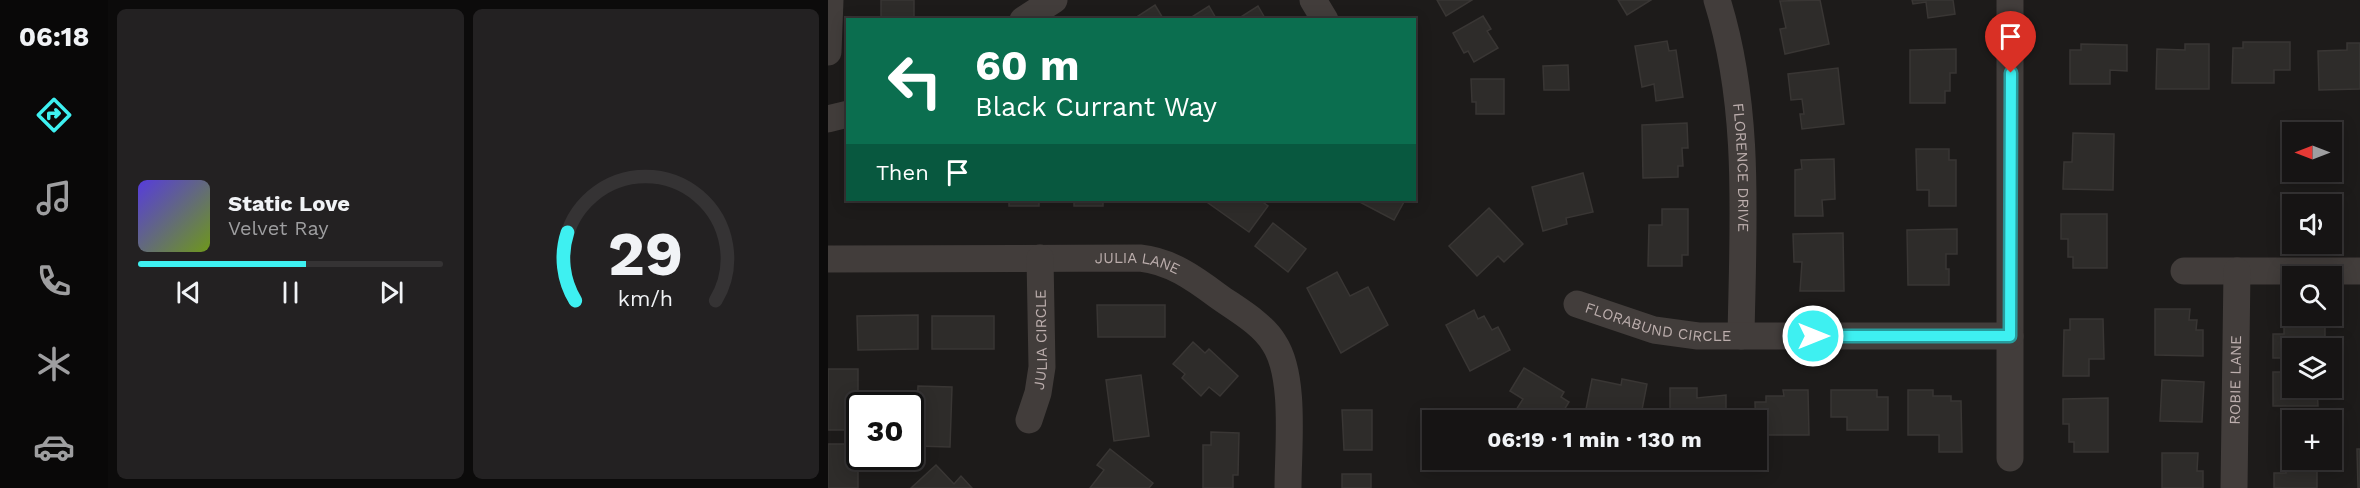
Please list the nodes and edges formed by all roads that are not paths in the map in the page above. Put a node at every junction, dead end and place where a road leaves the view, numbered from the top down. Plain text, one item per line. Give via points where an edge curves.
1 (830, 0) edge
2 (1054, 0) edge
3 (1313, 0) edge
4 (1717, 0) edge
5 (2010, 0) edge
6 (1026, 18) edge
7 (1323, 18) edge
8 (828, 52) edge
9 (846, 114) edge
10 (828, 118) edge
11 (1040, 258) junction
12 (828, 259) edge
13 (2360, 271) edge
14 (2184, 272) dead end
15 (2237, 272) junction
16 (1577, 304) dead end
17 (1741, 336) junction
18 (2010, 336) junction
19 (1029, 420) dead end
20 (2010, 458) dead end
21 (1288, 488) edge
22 (2234, 488) edge

1 - 8 street
2 - 6 street
3 - 7 street
4 - 17 street, FLORENCE DRIVE via 1739,99
5 - 18 street
9 - 10 street
11 - 12 street, JULIA LANE
11 - 19 street, JULIA CIRCLE via 1042,367
11 - 21 street, JULIA LANE via 1140,258 1165,263 1209,289 1261,328 1274,341 1286,376
13 - 15 street
14 - 15 street
15 - 22 street, ROBIE LANE
16 - 17 street, FLORABUND CIRCLE via 1654,330
17 - 18 street, FLORABUND CIRCLE
18 - 20 street

